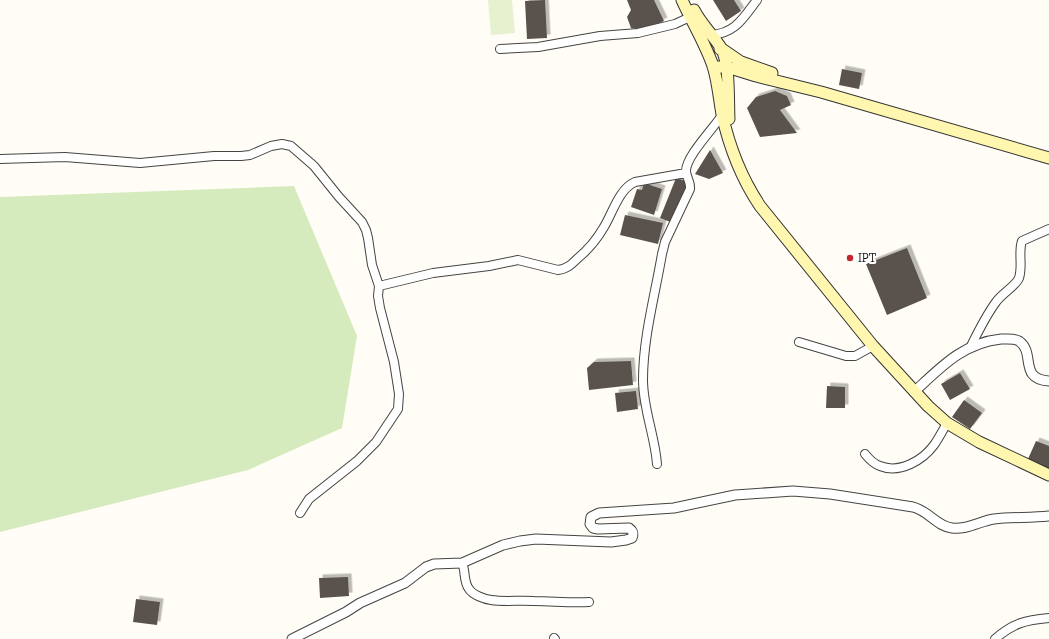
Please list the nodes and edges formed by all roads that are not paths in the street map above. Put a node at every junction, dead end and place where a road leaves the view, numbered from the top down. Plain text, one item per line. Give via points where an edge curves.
1 (682, 0) edge
2 (688, 0) edge
3 (757, 0) edge
4 (690, 17) junction
5 (710, 35) junction
6 (500, 49) dead end
7 (722, 49) junction
8 (706, 50) junction
9 (713, 67) junction
10 (727, 67) junction
11 (821, 92) junction
12 (722, 114) junction
13 (730, 143) junction
14 (1049, 158) edge
15 (0, 159) edge
16 (686, 173) junction
17 (1049, 229) edge
18 (379, 286) junction
19 (799, 342) dead end
20 (873, 346) junction
21 (970, 348) junction
22 (1049, 381) edge
23 (914, 392) junction
24 (947, 423) junction
25 (865, 454) dead end
26 (657, 464) dead end
27 (1049, 475) edge
28 (300, 513) dead end
29 (1049, 516) edge
30 (462, 563) junction
31 (589, 602) dead end
32 (1049, 618) edge
33 (292, 639) edge
34 (995, 639) edge

1 - 4 main road
2 - 5 main road
3 - 5 street via 739,24 720,34
4 - 6 street via 669,26 638,33 600,36 538,47
4 - 8 main road
5 - 7 main road
7 - 8 main road
7 - 10 main road
7 - 11 main road via 742,62
8 - 9 main road
9 - 10 main road
9 - 12 main road
10 - 11 main road
10 - 13 main road
11 - 14 main road
12 - 13 main road
12 - 16 street via 691,158
13 - 20 main road via 742,175 760,206
15 - 18 street via 64,157 140,163 250,155 272,146 291,146 314,166 362,222
16 - 18 street via 629,184 594,243 563,270 518,260 433,273
16 - 26 street via 690,189 665,242 647,338 644,396
17 - 21 street via 1022,241 1019,277 996,302
18 - 28 street via 379,302 399,394 398,409 376,442 310,499
19 - 20 street via 846,356 855,356
20 - 23 main road
21 - 22 street via 993,340 1019,341 1025,348 1032,375
21 - 23 street via 948,361
23 - 24 main road
24 - 25 street via 935,444 914,463 884,468
24 - 27 main road via 979,442
29 - 30 street via 995,519 963,528 952,528 937,522 920,509 897,504 793,491 735,495 674,508 599,513 591,517 590,524 593,528 629,528 634,534 626,540 520,541 503,545
30 - 31 street via 467,585 483,598 504,601
30 - 33 street via 434,564 426,567 405,583 360,603
32 - 34 street via 1024,621 1007,629

